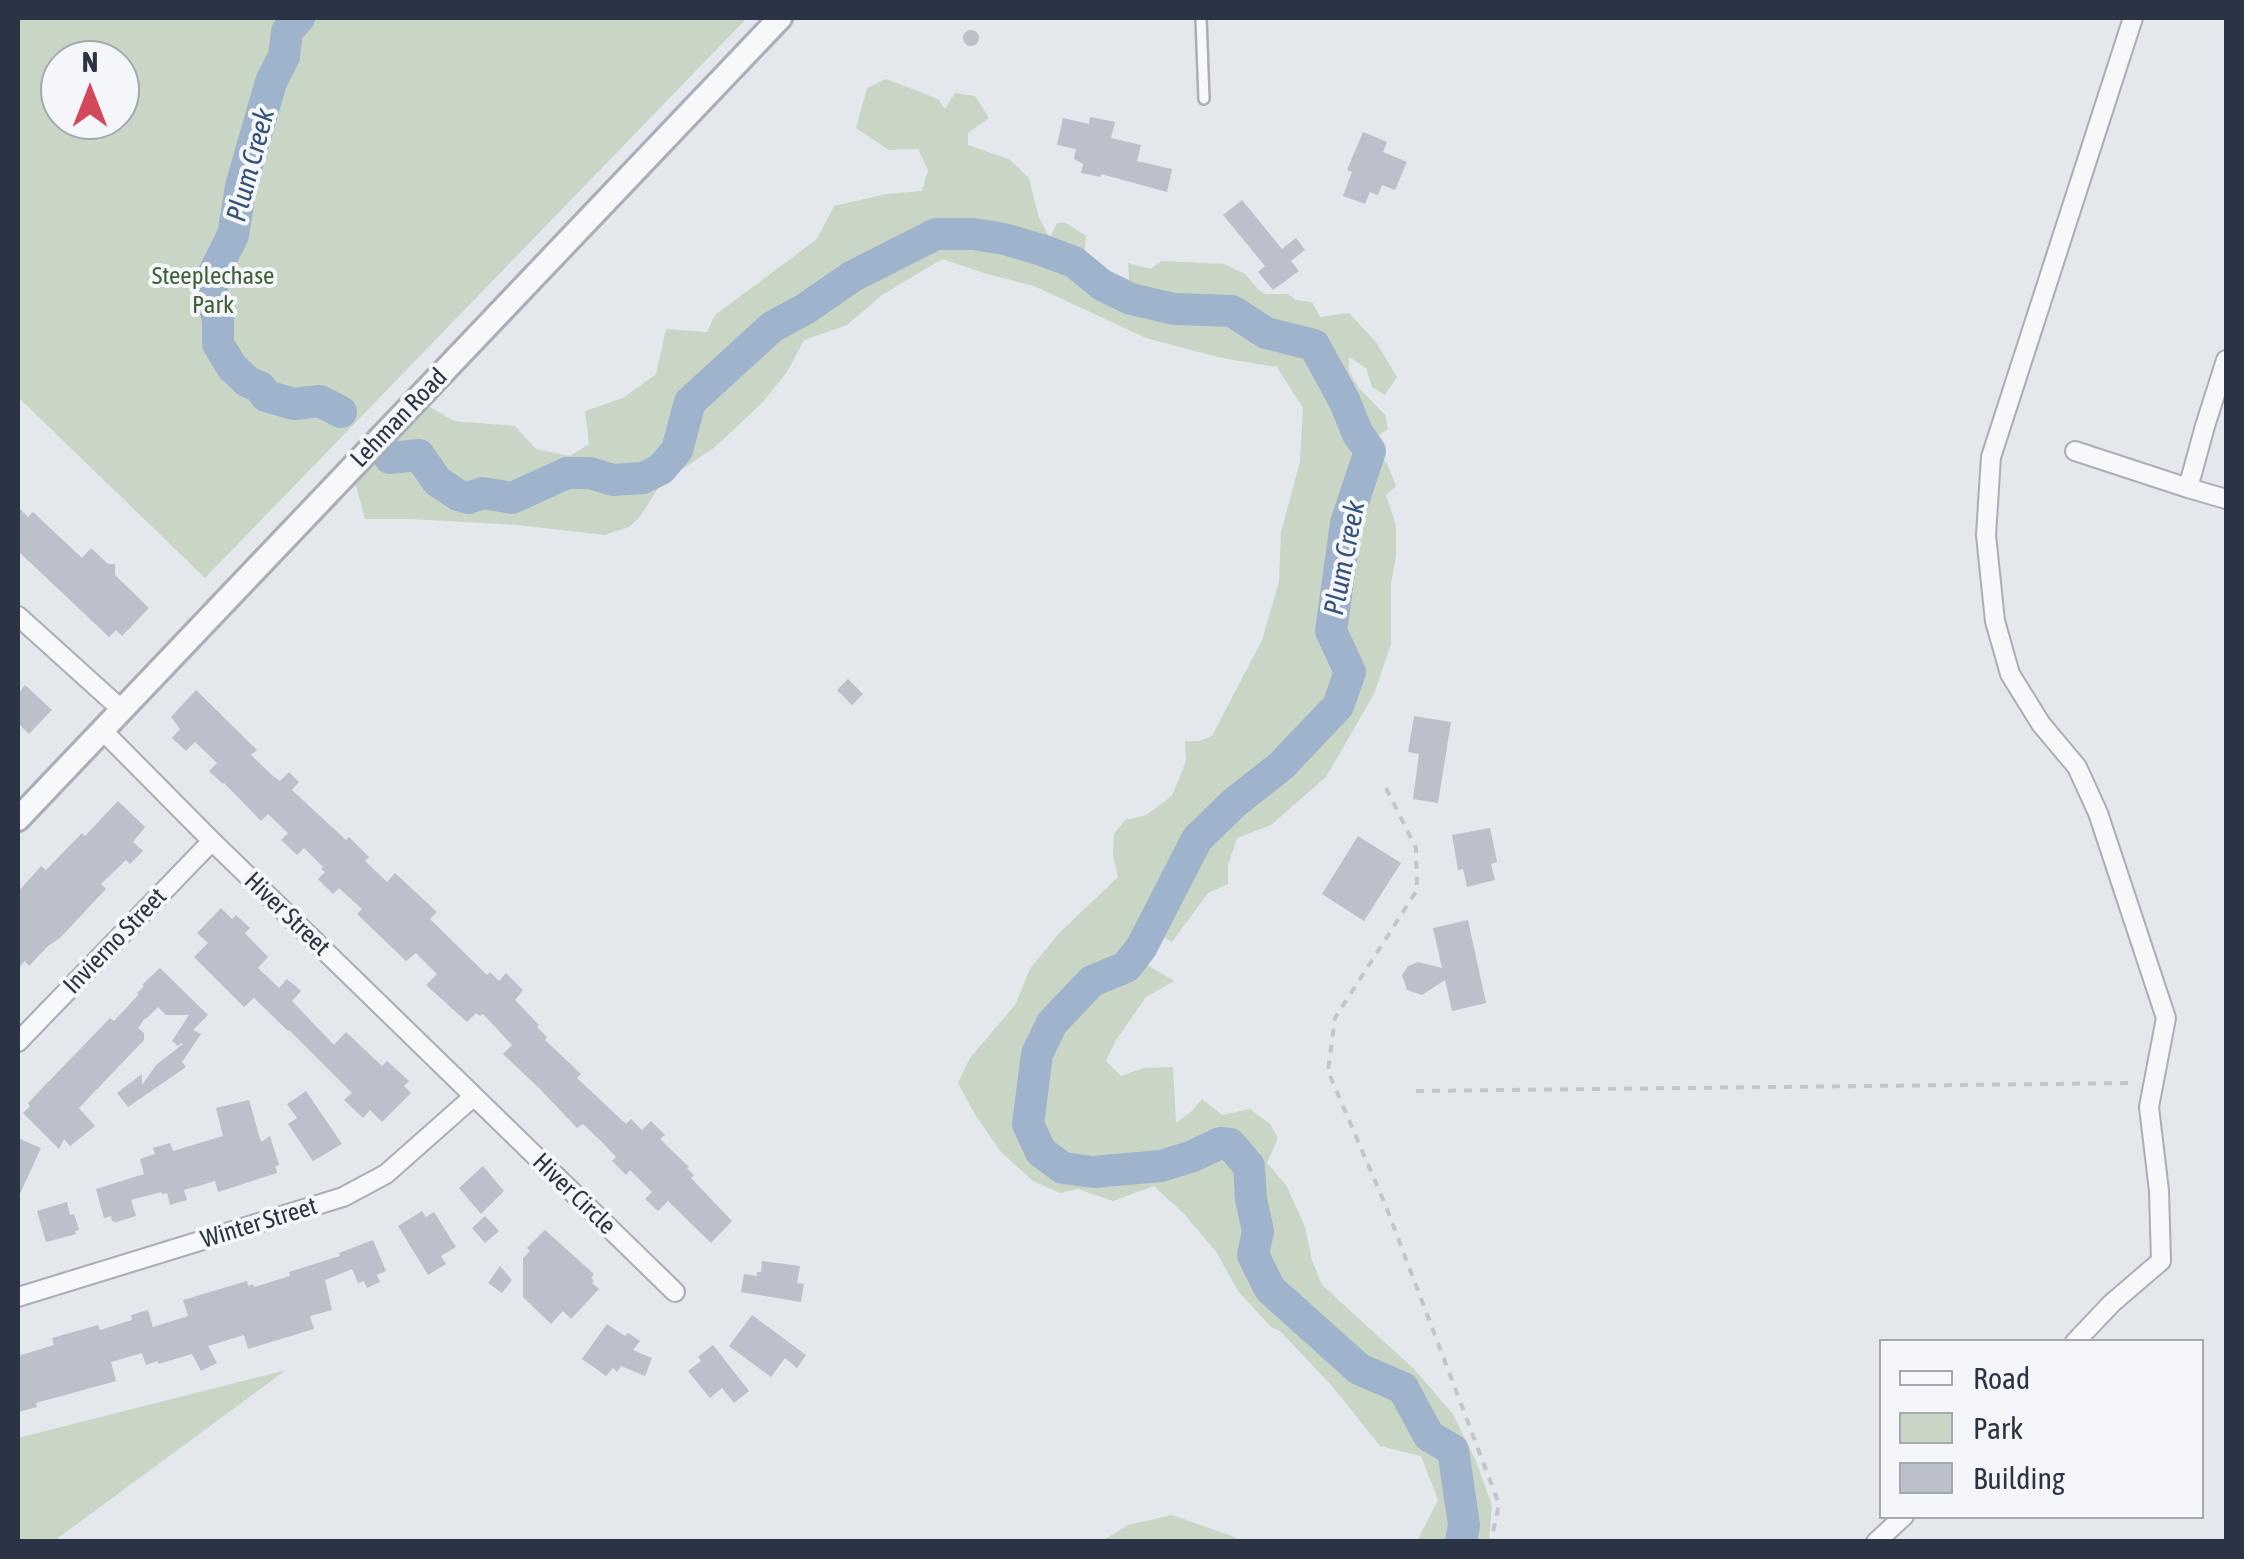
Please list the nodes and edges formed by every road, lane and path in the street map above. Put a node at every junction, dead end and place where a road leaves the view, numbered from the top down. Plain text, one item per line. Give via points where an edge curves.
1 (780, 18) edge
2 (1201, 18) edge
3 (2133, 18) edge
4 (1204, 100) dead end
5 (2226, 360) edge
6 (2076, 451) dead end
7 (2188, 488) junction
8 (2226, 498) edge
9 (18, 616) edge
10 (122, 710) junction
11 (102, 730) junction
12 (1386, 788) dead end
13 (18, 818) edge
14 (212, 841) junction
15 (18, 1042) edge
16 (2154, 1082) junction
17 (1416, 1090) dead end
18 (473, 1097) junction
19 (675, 1292) dead end
20 (18, 1297) edge
21 (2078, 1339) edge
22 (1901, 1519) edge
23 (1491, 1542) edge
24 (1876, 1542) edge

1 - 10 street, Lehman Road
2 - 4 lane
3 - 16 street via 1991,457 1986,535 1995,622 2010,674 2077,767 2098,813 2166,1018
5 - 7 street
6 - 7 street
7 - 8 street
9 - 10 street
10 - 11 street, Lehman Road
11 - 13 street, Lehman Road
11 - 14 street, Hiver Street
12 - 23 path via 1416,848 1417,890 1335,1018 1328,1071 1388,1209 1499,1504
14 - 15 street, Invierno Street
14 - 18 street, Hiver Street
16 - 17 path
16 - 21 street via 2149,1107 2161,1261
18 - 19 street, Hiver Circle
18 - 20 street, Winter Street via 386,1174 343,1197
22 - 24 street

